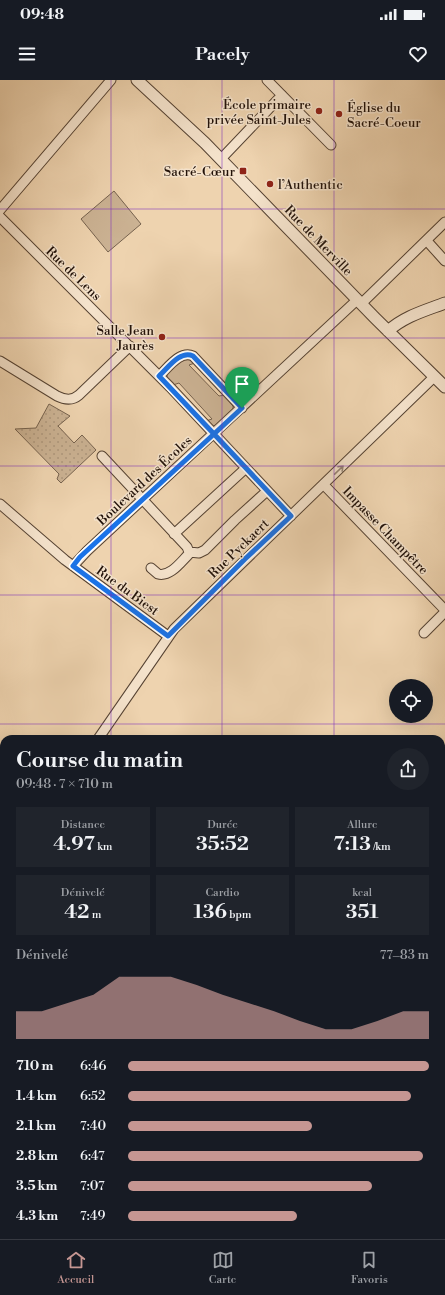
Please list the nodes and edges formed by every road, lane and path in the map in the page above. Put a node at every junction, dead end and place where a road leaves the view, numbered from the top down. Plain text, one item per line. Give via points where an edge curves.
1 (111, 80) edge
2 (137, 80) edge
3 (267, 80) edge
4 (282, 95) junction
5 (331, 145) dead end
6 (220, 159) junction
7 (0, 210) edge
8 (0, 217) edge
9 (445, 222) edge
10 (427, 240) junction
11 (445, 261) edge
12 (359, 302) junction
13 (445, 303) edge
14 (388, 331) junction
15 (130, 346) junction
16 (0, 361) edge
17 (159, 376) junction
18 (434, 377) junction
19 (445, 387) edge
20 (242, 408) junction
21 (214, 434) junction
22 (102, 456) dead end
23 (246, 468) junction
24 (324, 485) junction
25 (267, 491) junction
26 (142, 499) junction
27 (0, 504) edge
28 (291, 516) junction
29 (174, 534) junction
30 (189, 552) junction
31 (73, 566) junction
32 (151, 568) dead end
33 (445, 611) edge
34 (424, 633) dead end
35 (168, 636) junction
36 (101, 735) edge

1 - 7 street
2 - 6 street, Rue de Merville
3 - 4 street
4 - 5 street
4 - 6 street
6 - 12 street, Rue de Merville
8 - 15 street, Rue de Lens
9 - 10 street, Boulevard des Écoles
10 - 11 street
10 - 12 street, Boulevard des Écoles
12 - 14 street, Rue de Merville
12 - 20 street, Boulevard des Écoles
13 - 14 street via 406,318
14 - 18 street, Rue de Merville
15 - 16 street via 79,395 70,399 57,396
15 - 17 street, Rue de Lens
17 - 20 street via 180,357 193,356
17 - 21 street, Rue de Lens
18 - 19 street, Rue de Merville
24 -> 18 street, Rue Pyckaert
20 - 21 street, Boulevard des Écoles
21 - 23 street, Rue de Lens
21 - 26 street, Boulevard des Écoles
22 - 26 street
23 - 25 street, Rue de Lens
23 - 29 street
24 - 28 street, Rue Pyckaert
24 - 33 street, Impasse Champêtre
25 - 28 street, Rue de Lens
25 - 30 street via 205,550 199,553
26 - 29 street
26 - 31 street, Boulevard des Écoles
27 - 31 street, Rue du Biest
28 - 35 street, Rue Pyckaert
29 - 30 street
30 - 32 street via 166,574 158,574
31 - 35 street, Rue du Biest
33 - 34 street, Impasse Champêtre
35 - 36 street, Rue Pyckaert

